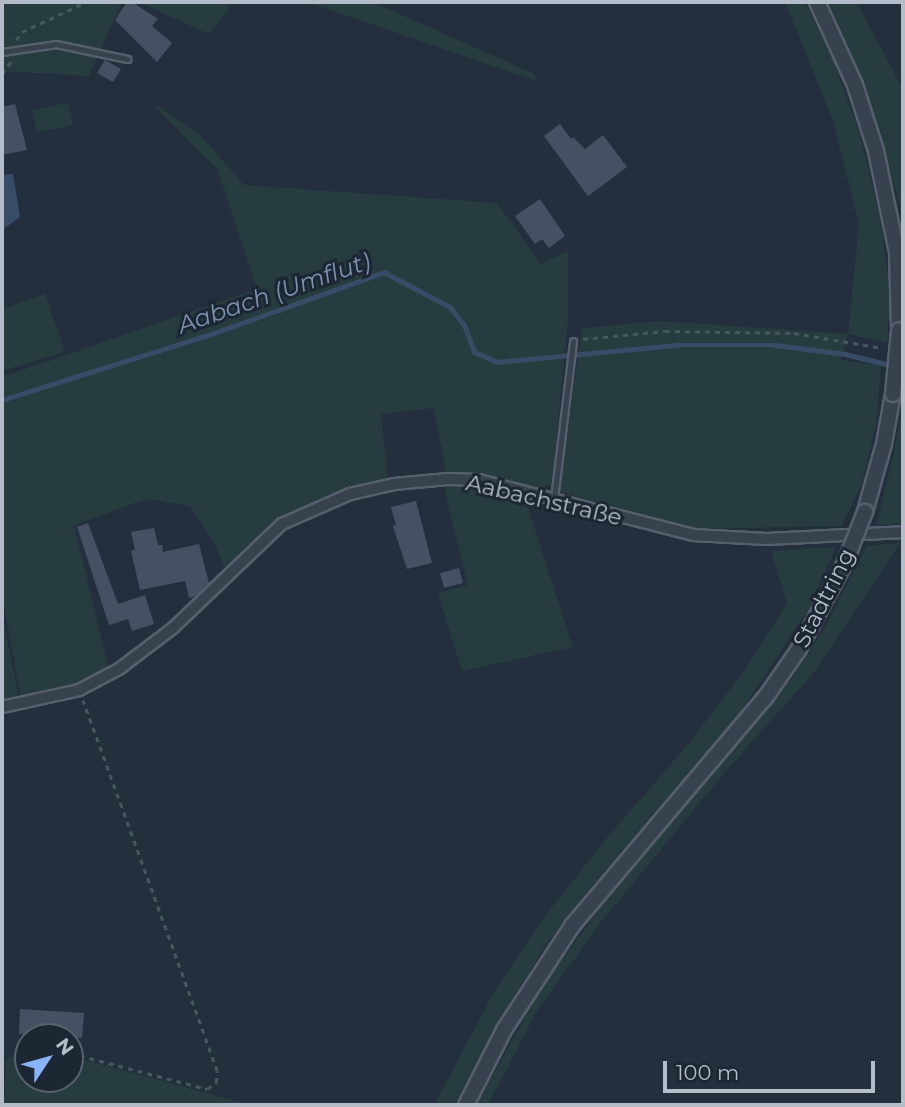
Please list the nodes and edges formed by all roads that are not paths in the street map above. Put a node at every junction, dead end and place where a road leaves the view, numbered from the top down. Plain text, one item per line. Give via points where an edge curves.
1 (817, 2) edge
2 (2, 52) edge
3 (127, 59) dead end
4 (573, 341) road end
5 (554, 499) junction
6 (903, 532) edge
7 (2, 707) edge
8 (466, 1105) edge

1 - 8 street, Stadtring, bridge via 855,85 876,151 897,252 899,330 893,394 865,512 845,563 806,638 765,698 572,926 504,1030
2 - 3 lane via 68,44
4 - 5 lane
5 - 6 street, Aabachstraße via 693,535 766,539
5 - 7 street, Aabachstraße via 479,480 448,478 350,494 311,508 259,542 218,588 119,669 79,690

